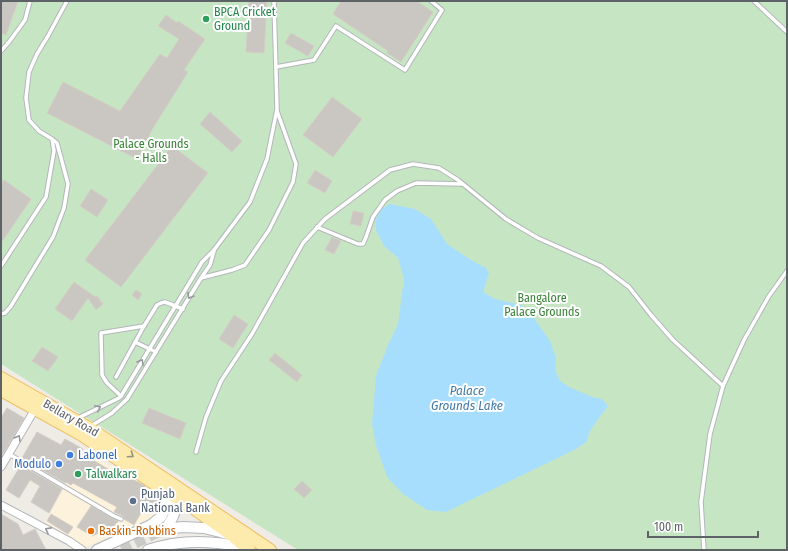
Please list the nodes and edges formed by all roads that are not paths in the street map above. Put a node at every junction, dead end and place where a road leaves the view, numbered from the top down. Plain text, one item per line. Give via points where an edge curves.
1 (30, 1) edge
2 (67, 1) edge
3 (274, 1) edge
4 (431, 1) edge
5 (754, 1) edge
6 (787, 32) edge
7 (1, 51) edge
8 (276, 66) junction
9 (277, 110) junction
10 (52, 139) junction
11 (463, 184) junction
12 (317, 227) junction
13 (214, 250) junction
14 (1, 266) edge
15 (787, 271) edge
16 (201, 278) junction
17 (175, 305) junction
18 (183, 309) junction
19 (1, 314) edge
20 (144, 326) junction
21 (135, 342) junction
22 (149, 348) junction
23 (156, 352) junction
24 (116, 376) dead end
25 (1, 378) edge
26 (723, 386) junction
27 (1, 390) edge
28 (121, 396) junction
29 (35, 409) junction
30 (75, 420) junction
31 (89, 428) junction
32 (196, 452) dead end
33 (9, 454) junction
34 (1, 467) edge
35 (168, 493) junction
36 (1, 505) edge
37 (122, 519) dead end
38 (232, 535) junction
39 (214, 546) edge
40 (266, 547) edge
41 (248, 549) edge
42 (82, 550) edge
43 (97, 550) edge
44 (148, 550) edge
45 (704, 550) edge

1 - 7 lane via 25,20
2 - 10 lane via 36,54 29,72 26,98 29,120
3 - 8 lane
4 - 8 lane via 442,10 405,70 336,26 314,60
5 - 6 lane
8 - 9 lane
9 - 13 lane via 267,159 250,202
9 - 16 lane via 296,164 293,182 269,230 245,265
10 - 14 lane via 54,151 46,197
10 - 19 lane via 57,144 68,184 64,208 53,237 11,306
11 - 12 lane via 439,168 413,164 390,170
11 - 12 lane via 416,183 397,191 385,200 373,217 363,244
11 - 26 lane via 506,219 538,238 601,266 629,287 673,340
12 - 32 lane via 303,243 252,334 221,382 206,417
13 - 16 lane via 210,265
13 - 17 lane via 202,262
15 - 26 lane via 769,296 744,340
16 -> 18 lane
17 - 18 lane
17 - 20 lane via 165,302 157,305
17 - 22 lane
18 - 23 lane
20 - 21 lane
20 - 28 lane via 101,333 102,375
21 - 22 lane
21 - 24 lane
22 - 23 lane
28 -> 22 lane
23 - 31 lane via 127,400
25 - 30 main road, Bellary Road
26 - 45 lane via 710,434 701,502
27 - 29 main road, Bellary Road
30 -> 28 lane
33 -> 29 street
29 - 35 main road, Bellary Road via 82,435
30 - 31 main road, Bellary Road
31 -> 40 main road, Bellary Road
33 - 34 street
33 - 37 lane
35 - 38 main road, Bellary Road
35 - 38 main road via 175,506 169,525 165,529 204,528
35 - 43 main road via 161,517 151,525
42 -> 36 street
38 - 40 main road
38 - 41 main road, Bellary Road
39 - 41 main road via 226,544
39 - 44 main road via 195,541

